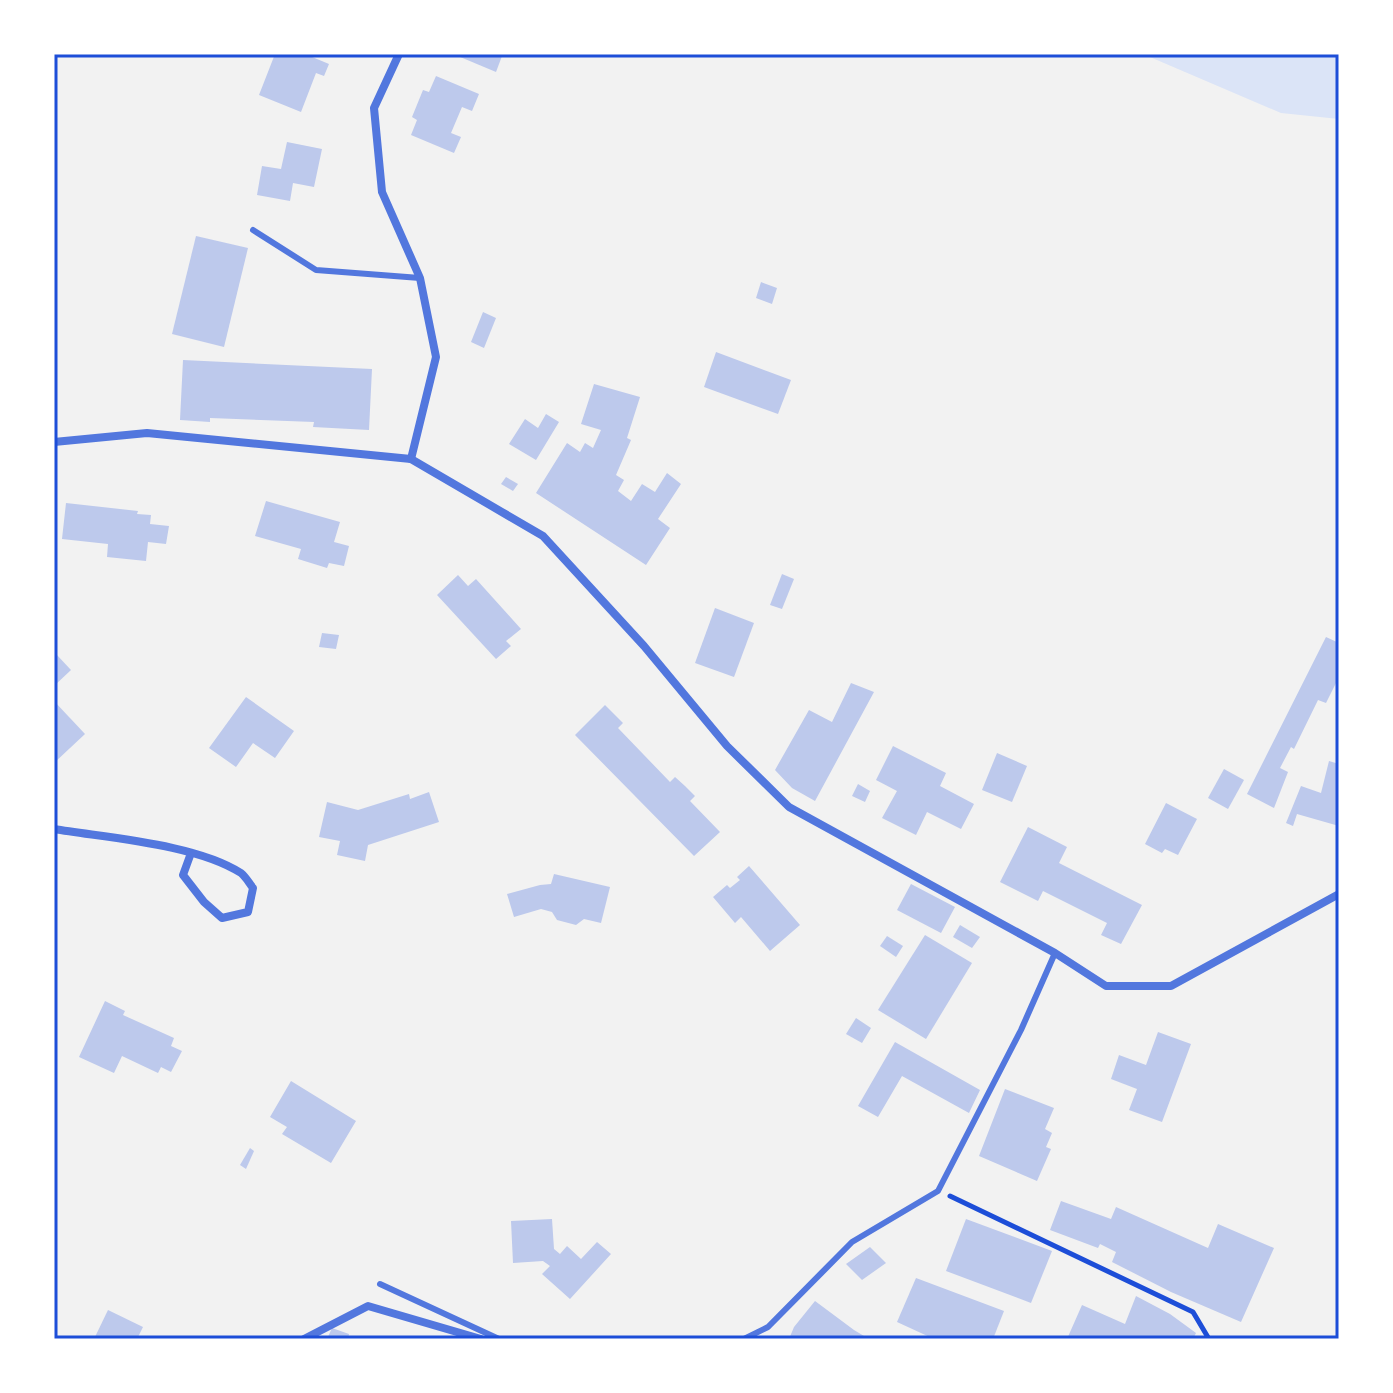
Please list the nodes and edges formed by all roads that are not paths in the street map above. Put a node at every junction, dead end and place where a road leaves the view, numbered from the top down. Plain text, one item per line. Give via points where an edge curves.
1 (399, 54) edge
2 (253, 230) dead end
3 (420, 278) junction
4 (54, 442) edge
5 (411, 459) junction
6 (54, 829) edge
7 (191, 853) junction
8 (1339, 894) edge
9 (1055, 953) junction
10 (380, 1284) dead end
11 (304, 1339) edge
12 (481, 1339) edge
13 (499, 1339) edge
14 (744, 1339) edge

1 - 3 street via 374,108 382,192
2 - 3 lane via 316,270
3 - 5 street via 436,357
4 - 5 street via 147,433
5 - 9 street via 543,536 727,746 789,807
6 - 7 street
7 - 7 street via 183,875 204,902 222,918 248,912 253,888 243,874
8 - 9 street via 1171,986 1106,986
9 - 14 lane via 938,1191 852,1242 768,1327
10 - 13 lane
11 - 12 street via 368,1306

